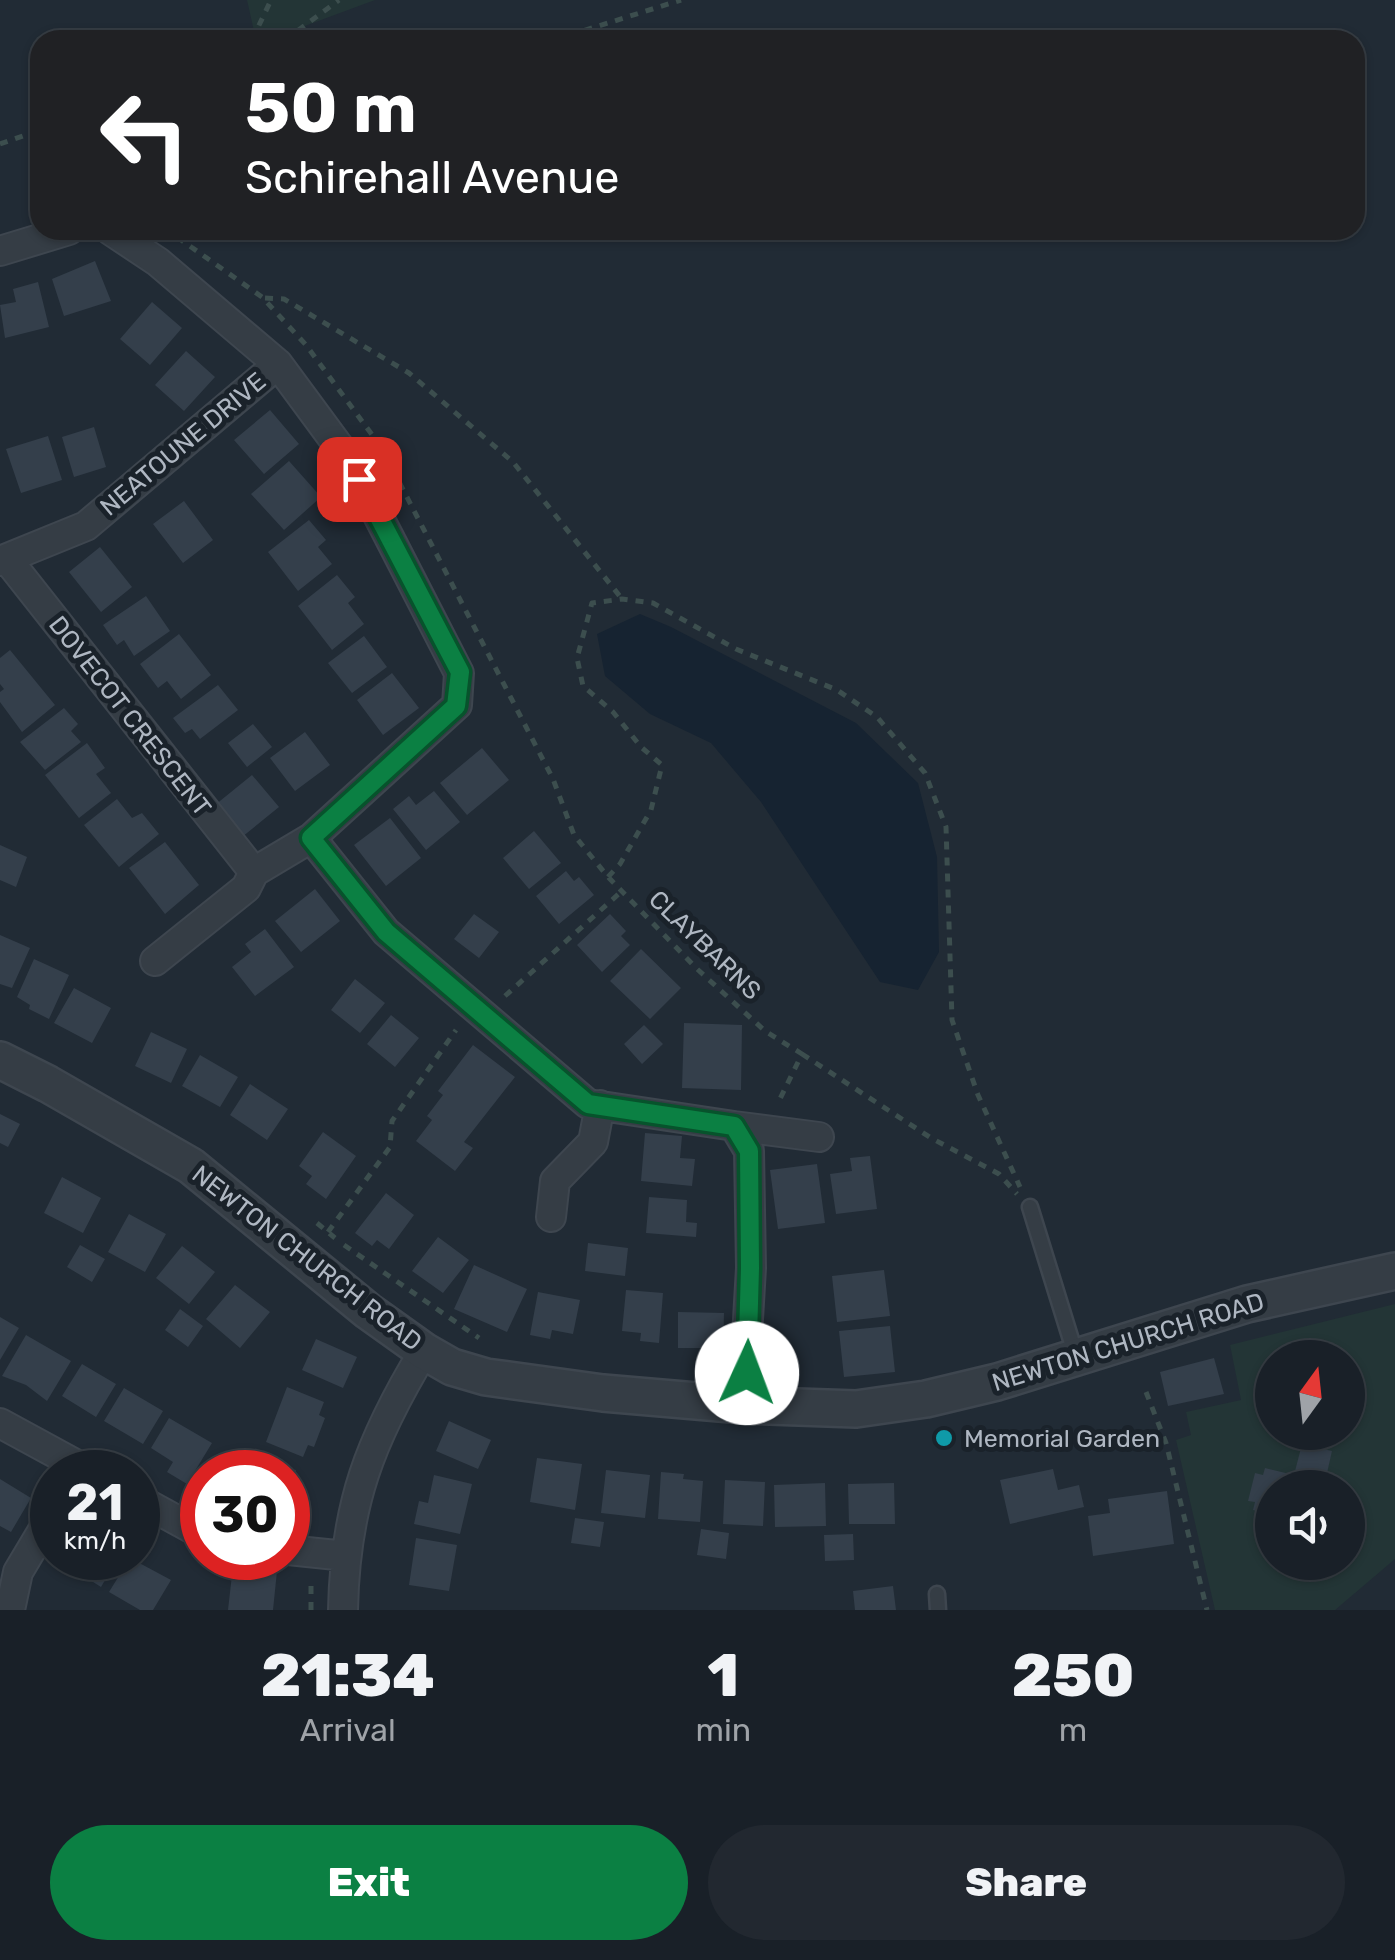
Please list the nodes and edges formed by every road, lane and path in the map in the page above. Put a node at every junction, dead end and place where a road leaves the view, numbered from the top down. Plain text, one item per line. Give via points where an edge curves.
1 (272, 0) edge
2 (339, 0) edge
3 (682, 0) edge
4 (257, 30) edge
5 (298, 30) edge
6 (586, 30) edge
7 (30, 134) edge
8 (0, 144) edge
9 (36, 240) edge
10 (125, 240) edge
11 (0, 251) edge
12 (262, 298) dead end
13 (278, 364) junction
14 (381, 447) dead end
15 (3, 560) edge
16 (622, 599) junction
17 (311, 838) junction
18 (254, 872) junction
19 (608, 876) junction
20 (622, 891) junction
21 (155, 961) dead end
22 (478, 1011) junction
23 (802, 1054) junction
24 (0, 1060) edge
25 (600, 1105) junction
26 (734, 1126) junction
27 (764, 1130) junction
28 (819, 1136) dead end
29 (1030, 1208) junction
30 (551, 1217) dead end
31 (314, 1220) dead end
32 (328, 1232) junction
33 (1395, 1271) edge
34 (489, 1343) dead end
35 (424, 1352) junction
36 (1076, 1356) junction
37 (1146, 1392) dead end
38 (744, 1406) junction
39 (0, 1422) edge
40 (47, 1450) edge
41 (30, 1552) edge
42 (310, 1552) edge
43 (346, 1556) junction
44 (937, 1594) dead end
45 (10, 1610) edge
46 (342, 1610) edge
47 (938, 1610) edge
48 (1207, 1610) edge

1 - 4 path
2 - 5 path
3 - 6 path
7 - 8 path
9 - 11 street
10 - 13 street, NEATOUNE DRIVE
12 - 16 path via 284,299 409,373 514,462
13 - 15 street, NEATOUNE DRIVE via 86,526
13 - 17 street via 351,462 460,672 456,706
14 - 19 path, CLAYBARNS via 554,778 574,835
15 - 18 street, DOVECOT CRESCENT
16 - 19 path via 592,603 577,658 583,686 662,765 651,810
16 - 29 path via 652,603 837,690 877,718 925,773 946,828 952,1020
17 - 18 street
17 - 22 street via 386,932
18 - 21 street via 246,888
19 - 20 path, CLAYBARNS
20 - 22 path
20 - 23 path, CLAYBARNS via 765,1031
22 - 25 street via 588,1104
22 - 32 path via 392,1121 390,1147
23 - 27 path
23 - 29 path, CLAYBARNS via 999,1174
24 - 35 street, NEWTON CHURCH ROAD via 191,1166
25 - 26 street
25 - 30 street via 594,1142 555,1181
26 - 27 street
26 - 38 street via 749,1151
27 - 28 street
29 - 36 lane
31 - 32 path
32 - 34 path
33 - 36 street, NEWTON CHURCH ROAD via 1248,1304
35 - 38 street, NEWTON CHURCH ROAD via 486,1377
35 - 43 street via 366,1464
36 - 38 street, NEWTON CHURCH ROAD via 926,1399 856,1409
37 - 48 path via 1166,1443
39 - 40 street
41 - 45 street
42 - 43 street
43 - 46 street
44 - 47 lane

